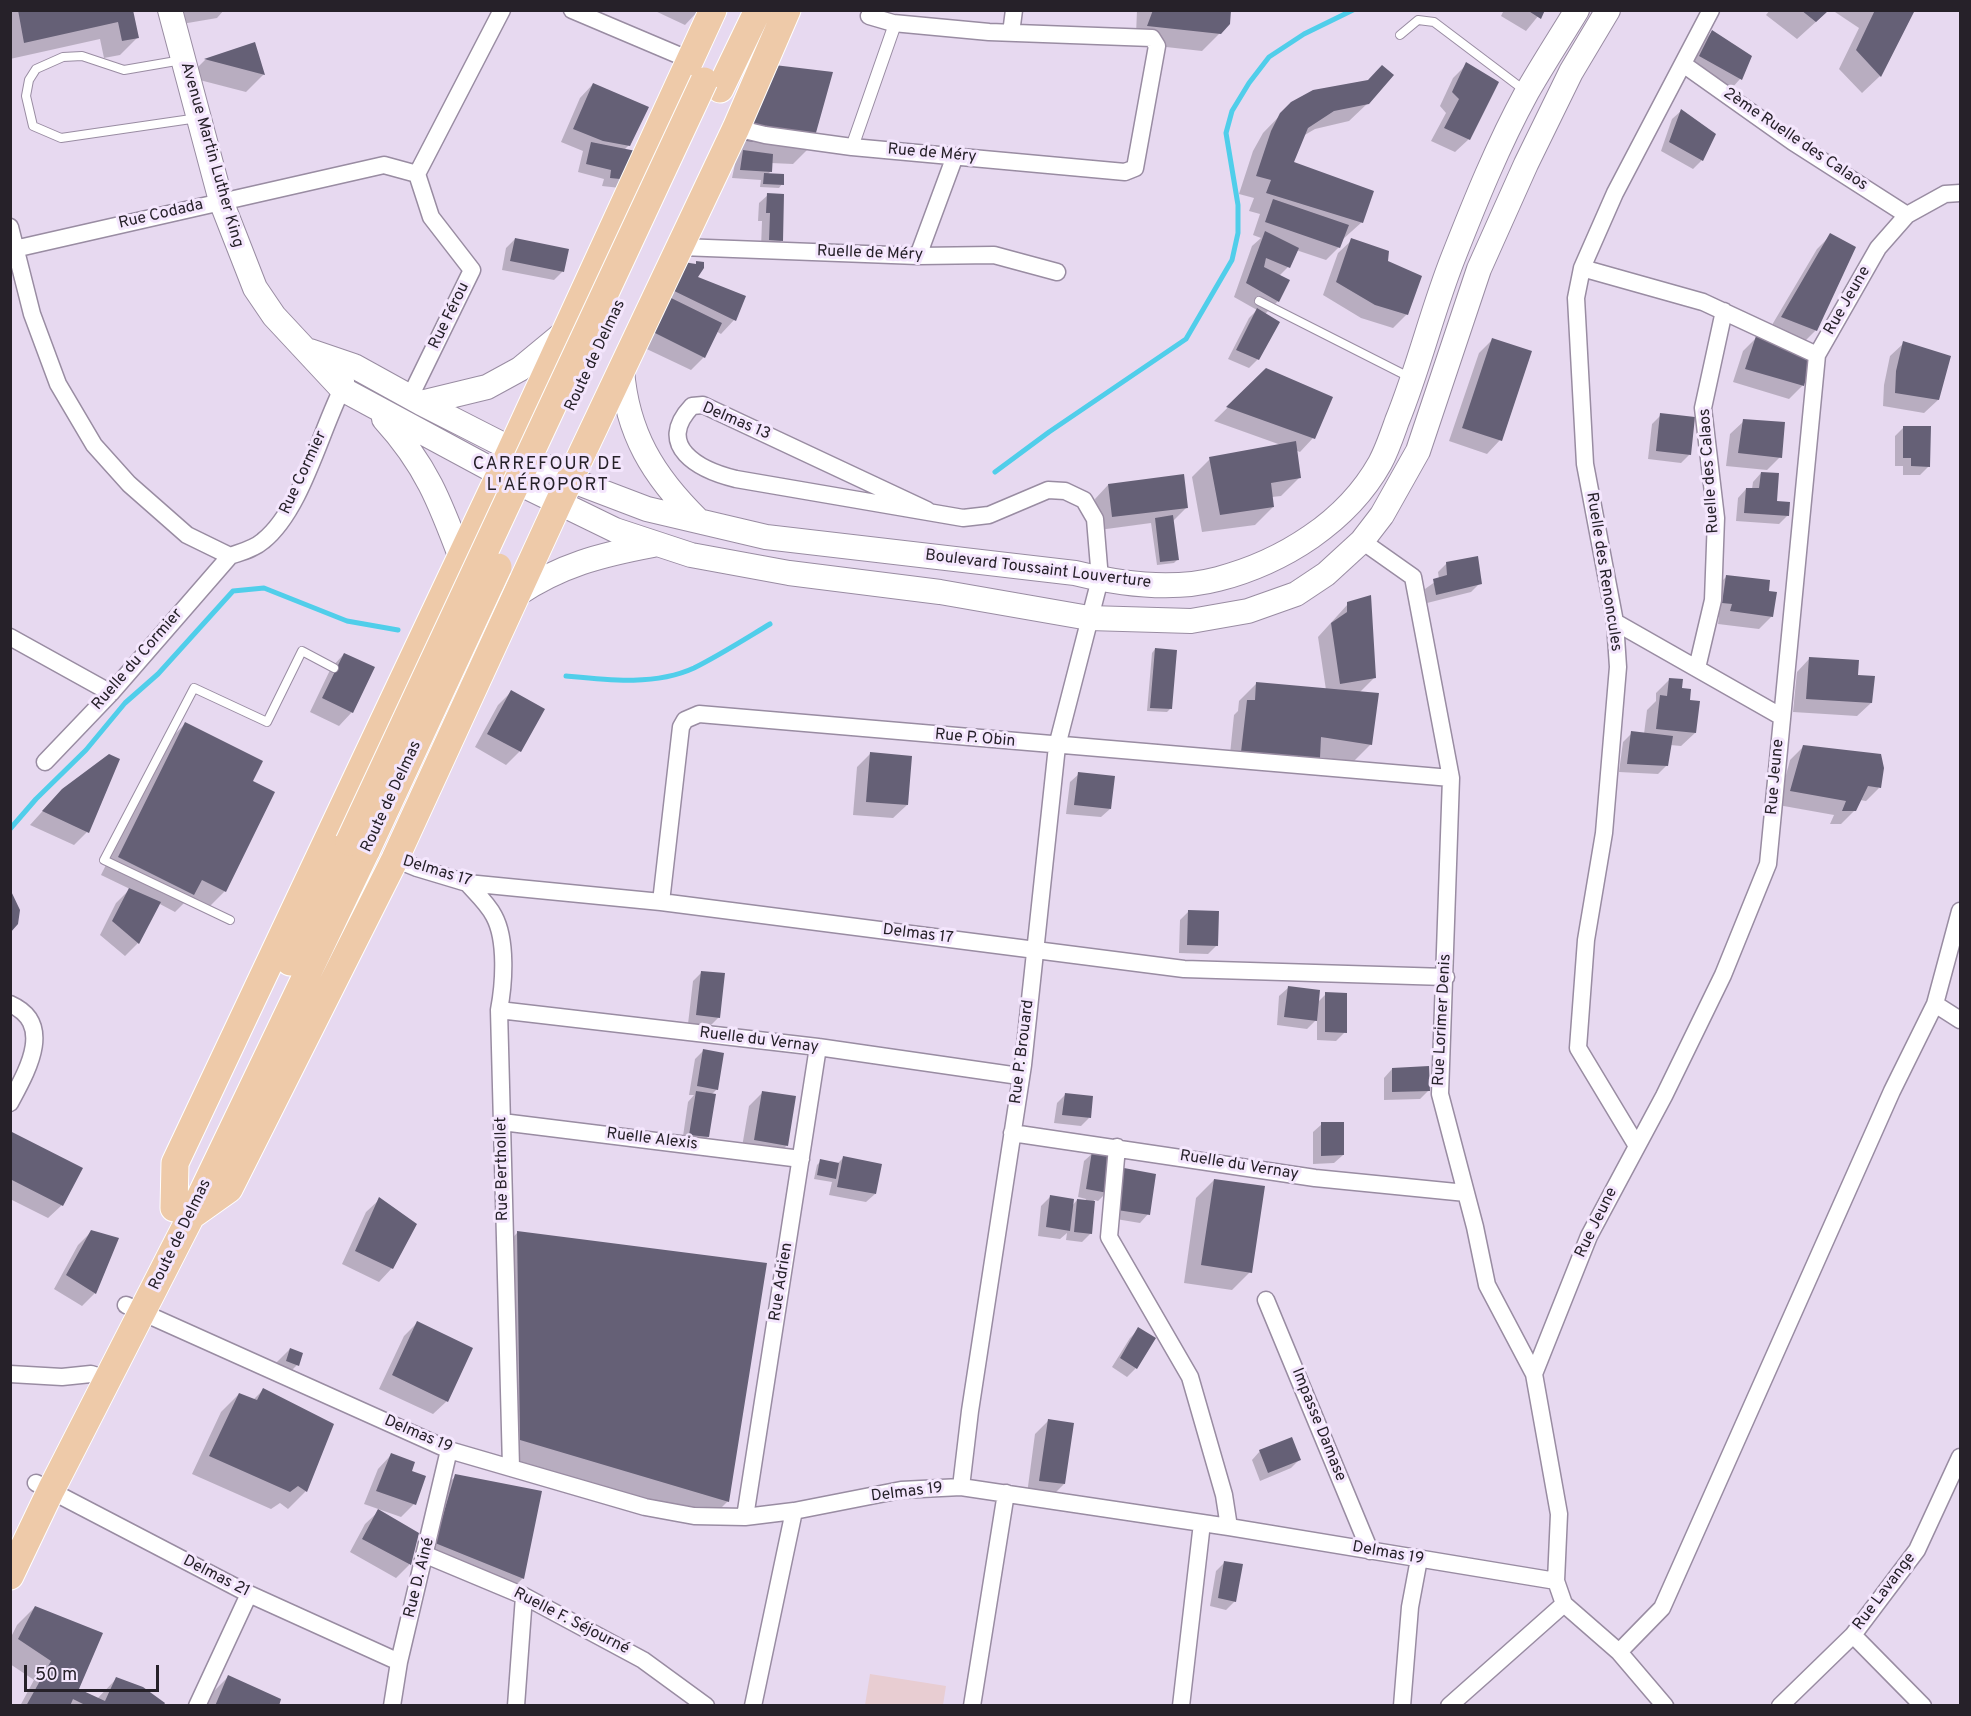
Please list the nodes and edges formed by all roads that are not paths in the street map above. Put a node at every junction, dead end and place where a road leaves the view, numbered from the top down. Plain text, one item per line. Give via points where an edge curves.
1 (170, 10) edge
2 (502, 10) edge
3 (572, 10) edge
4 (713, 10) edge
5 (738, 10) edge
6 (758, 10) edge
7 (787, 10) edge
8 (1014, 10) edge
9 (1577, 10) edge
10 (1608, 10) edge
11 (1711, 10) edge
12 (868, 16) dead end
13 (895, 24) junction
14 (1011, 33) junction
15 (1400, 35) dead end
16 (182, 60) junction
17 (1683, 64) junction
18 (705, 77) junction
19 (1527, 92) junction
20 (198, 118) junction
21 (736, 128) junction
22 (852, 147) junction
23 (955, 156) junction
24 (417, 174) junction
25 (1960, 193) edge
26 (220, 201) junction
27 (1907, 215) junction
28 (10, 227) edge
29 (681, 247) junction
30 (14, 249) edge
31 (918, 256) junction
32 (1582, 268) junction
33 (1057, 272) dead end
34 (1258, 301) dead end
35 (1724, 311) junction
36 (566, 331) junction
37 (307, 350) junction
38 (1817, 355) junction
39 (354, 366) junction
40 (622, 370) junction
41 (1414, 380) junction
42 (357, 398) junction
43 (415, 400) junction
44 (506, 447) junction
45 (500, 474) junction
46 (569, 497) junction
47 (927, 510) junction
48 (698, 520) junction
49 (1362, 541) junction
50 (656, 545) junction
51 (230, 556) junction
52 (461, 558) junction
53 (1100, 579) junction
54 (516, 596) junction
55 (1089, 618) junction
56 (1615, 622) junction
57 (11, 639) edge
58 (334, 668) dead end
59 (1697, 668) junction
60 (111, 693) junction
61 (1782, 717) junction
62 (1057, 746) junction
63 (45, 762) dead end
64 (1451, 778) junction
65 (339, 792) dead end
66 (321, 834) dead end
67 (395, 859) junction
68 (467, 883) junction
69 (661, 902) junction
70 (1960, 911) edge
71 (230, 920) dead end
72 (1035, 950) junction
73 (1446, 977) junction
74 (10, 1004) edge
75 (1935, 1004) junction
76 (499, 1010) junction
77 (1960, 1020) edge
78 (818, 1047) junction
79 (1019, 1076) junction
80 (10, 1102) edge
81 (502, 1122) junction
82 (1012, 1133) junction
83 (1637, 1146) junction
84 (1117, 1147) junction
85 (801, 1159) junction
86 (1466, 1193) junction
87 (182, 1212) junction
88 (1266, 1300) dead end
89 (134, 1309) junction
90 (10, 1374) edge
91 (1534, 1374) junction
92 (99, 1377) junction
93 (449, 1450) junction
94 (1960, 1457) edge
95 (511, 1467) junction
96 (44, 1487) junction
97 (961, 1487) junction
98 (1006, 1493) junction
99 (794, 1511) junction
100 (745, 1517) junction
101 (1202, 1523) junction
102 (1229, 1527) junction
103 (10, 1535) edge
104 (1370, 1551) junction
105 (426, 1555) junction
106 (1419, 1560) junction
107 (11, 1576) edge
108 (1556, 1581) junction
109 (249, 1594) junction
110 (524, 1596) junction
111 (1564, 1604) junction
112 (1853, 1635) junction
113 (1619, 1652) junction
114 (399, 1662) junction
115 (197, 1706) edge
116 (392, 1706) edge
117 (516, 1706) edge
118 (706, 1706) edge
119 (753, 1706) edge
120 (972, 1706) edge
121 (1181, 1706) edge
122 (1402, 1706) edge
123 (1449, 1706) edge
124 (1665, 1706) edge
125 (1780, 1706) edge
126 (1923, 1706) edge

1 - 16 main road, Avenue Martin Luther King
2 - 24 street
3 - 18 street
4 - 18 main road
5 - 18 main road, Route de Delmas
6 - 18 main road, Route de Delmas
7 - 21 main road
8 - 14 street
9 - 19 main road, Boulevard Toussaint Louverture
10 - 49 main road, Boulevard Toussaint Louverture via 1571,72 1479,269 1418,451 1382,515
11 - 17 street, Ruelle des Renoncules
12 - 13 street
13 - 14 street
13 - 22 street
14 - 23 street, Rue de Méry via 1155,40 1137,162 1130,171
15 - 19 lane via 1418,20 1434,22
16 - 20 main road, Avenue Martin Luther King
16 - 20 lane via 124,70 82,56 63,57 36,69 29,80 26,96 33,126 62,138
17 - 27 street, 2ème Ruelle des Calaos via 1793,142
17 - 32 street, Ruelle des Renoncules via 1615,193
18 - 36 main road
18 - 87 main road, Route de Delmas, bridge via 358,846
19 - 41 main road, Boulevard Toussaint Louverture via 1452,259
20 - 26 main road, Avenue Martin Luther King
21 - 22 street, Rue de Méry
21 - 29 main road
22 - 23 street, Rue de Méry
23 - 31 street
24 - 26 street, Rue Codada via 384,165
24 - 43 street, Rue Férou via 431,217 472,270
25 - 27 street, Rue Jeune via 1945,194
26 - 30 street, Rue Codada
26 - 37 main road, Avenue Martin Luther King via 255,288 274,316
27 - 38 street, Rue Jeune via 1878,248
28 - 30 street
29 - 31 street, Ruelle de Méry
29 - 40 main road
30 - 51 street via 32,314 58,384 94,445 129,484 187,535
31 - 33 street, Ruelle de Méry via 994,255
32 - 35 street
32 - 56 street, Ruelle des Renoncules via 1576,298 1585,465
34 - 41 lane
35 - 38 street
35 - 59 street, Ruelle des Calaos via 1703,408 1716,518 1713,600
36 - 43 main road via 520,369 487,387
36 - 44 main road
37 - 39 main road, Avenue Martin Luther King
37 - 42 main road
38 - 61 street, Rue Jeune
39 - 42 street, Rue Cormier
39 - 43 main road, Avenue Martin Luther King
40 - 46 main road
40 - 48 main road via 624,402 636,436 672,495
41 - 53 main road, Boulevard Toussaint Louverture via 1381,463 1360,492 1333,521 1286,554 1218,579 1194,583 1158,585
42 - 45 main road
42 - 51 street, Rue Cormier via 282,521 264,541
42 - 52 main road via 424,468
43 - 44 main road, Avenue Martin Luther King
44 - 45 main road
44 - 46 main road, Boulevard Toussaint Louverture
45 - 46 main road
45 - 52 main road
46 - 48 main road, Boulevard Toussaint Louverture
46 - 50 main road, Boulevard Toussaint Louverture via 615,530
46 - 54 main road
47 - 47 street, Delmas 13 via 703,405 692,406 680,419 678,441 683,453 722,475
47 - 53 street, Delmas 13 via 963,518 989,515 1048,490 1065,491 1084,500 1095,519
48 - 53 main road, Boulevard Toussaint Louverture via 766,537
49 - 55 main road, Boulevard Toussaint Louverture via 1326,574 1296,594 1248,611 1191,621
49 - 64 street, Rue Lorimer Denis via 1413,577
50 - 54 main road via 578,562 544,576
50 - 55 main road, Boulevard Toussaint Louverture via 789,573 940,592
51 - 60 street, Ruelle du Cormier
52 - 87 main road via 354,771 175,1164
53 - 55 street, Rue P. Brouard
54 - 67 main road
55 - 62 street, Rue P. Brouard
56 - 59 street
56 - 83 street, Ruelle des Renoncules via 1617,679 1604,833 1586,940 1578,1048
57 - 60 street
58 - 71 lane via 302,651 267,722 194,688 104,860
59 - 61 street
60 - 63 street, Ruelle du Cormier
61 - 83 street, Rue Jeune via 1768,864 1724,975
62 - 64 street, Rue P. Obin
62 - 69 street, Rue P. Obin via 692,715 681,727
62 - 72 street, Rue P. Brouard
64 - 73 street, Rue Lorimer Denis
65 - 66 lane
67 - 68 street, Delmas 17
67 - 87 main road via 229,1189
68 - 69 street, Delmas 17
68 - 76 street, Rue Berthollet via 495,916 502,949
69 - 72 street, Delmas 17
70 - 75 street
72 - 73 street, Delmas 17 via 1184,969
72 - 79 street, Rue P. Brouard
73 - 86 street, Rue Lorimer Denis via 1440,1094
74 - 80 street via 21,1008 30,1018 36,1036
75 - 77 street
75 - 113 street via 1892,1091 1662,1608
76 - 78 street, Ruelle du Vernay
76 - 81 street, Rue Berthollet
78 - 79 street, Ruelle du Vernay
78 - 85 street, Rue Adrien
79 - 82 street, Rue P. Brouard
81 - 85 street, Ruelle Alexis
81 - 95 street, Rue Berthollet
82 - 84 street, Ruelle du Vernay
82 - 97 street, Rue P. Brouard
83 - 91 street, Rue Jeune via 1588,1236
84 - 86 street, Ruelle du Vernay via 1315,1178
84 - 102 street via 1108,1237 1190,1377 1224,1495
85 - 100 street, Rue Adrien
86 - 91 street, Rue Lorimer Denis via 1487,1285
87 - 89 main road, Route de Delmas
88 - 104 street, Impasse Damase
89 - 92 main road, Route de Delmas
89 - 93 street, Delmas 19
90 - 92 street
91 - 108 street, Rue Lorimer Denis via 1559,1514
92 - 96 main road, Route de Delmas
93 - 95 street, Delmas 19
93 - 105 street, Rue D. Ainé
94 - 112 street, Rue Lavange via 1917,1550
95 - 100 street, Delmas 19 via 645,1507 694,1516
96 - 103 main road, Route de Delmas
96 - 107 main road, Route de Delmas
96 - 109 street, Delmas 21
97 - 98 street, Delmas 19
97 - 99 street, Delmas 19 via 901,1490
98 - 101 street, Delmas 19
98 - 120 street
99 - 100 street, Delmas 19
99 - 119 street
101 - 102 street, Delmas 19
101 - 121 street
102 - 104 street, Delmas 19
104 - 106 street, Delmas 19
105 - 110 street, Ruelle F. Séjourné
105 - 114 street, Rue D. Ainé
106 - 108 street, Delmas 19
106 - 122 street via 1410,1607
108 - 111 street
109 - 114 street, Delmas 21
109 - 115 street
110 - 117 street
110 - 118 street, Ruelle F. Séjourné via 643,1660
111 - 113 street
111 - 123 street
112 - 125 street, Rue Lavange
112 - 126 street
113 - 124 street
114 - 116 street, Rue D. Ainé

